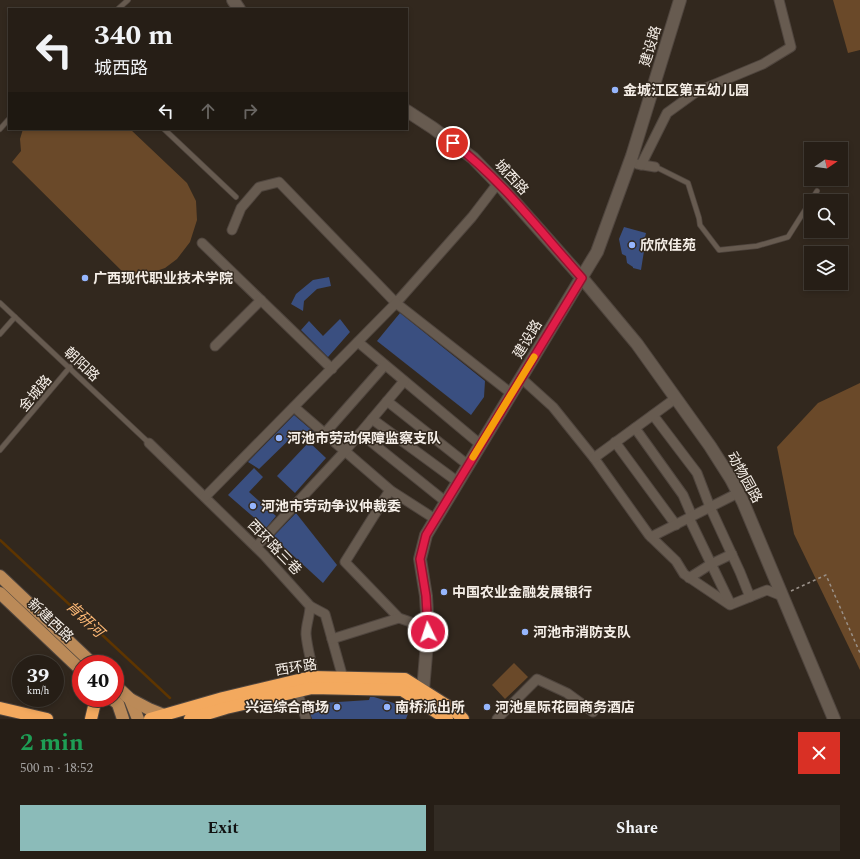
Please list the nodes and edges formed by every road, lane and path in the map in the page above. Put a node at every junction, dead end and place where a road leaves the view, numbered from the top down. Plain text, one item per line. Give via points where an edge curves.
1 (128, 0) edge
2 (232, 0) edge
3 (680, 0) edge
4 (779, 0) edge
5 (119, 8) edge
6 (238, 8) edge
7 (408, 112) edge
8 (8, 120) edge
9 (0, 129) edge
10 (165, 130) edge
11 (635, 164) junction
12 (655, 167) joint
13 (498, 183) junction
14 (817, 192) dead end
15 (236, 198) dead end
16 (232, 230) dead end
17 (202, 244) dead end
18 (582, 278) junction
19 (261, 300) junction
20 (0, 303) edge
21 (396, 303) junction
22 (15, 317) junction
23 (0, 334) edge
24 (358, 342) junction
25 (215, 346) dead end
26 (385, 365) junction
27 (70, 367) junction
28 (332, 369) junction
29 (521, 378) junction
30 (404, 381) junction
31 (512, 394) junction
32 (676, 398) junction
33 (387, 401) junction
34 (294, 406) junction
35 (653, 415) junction
36 (372, 419) junction
37 (635, 428) junction
38 (325, 433) junction
39 (360, 433) junction
40 (615, 442) junction
41 (149, 443) joint
42 (481, 444) junction
43 (0, 450) edge
44 (345, 451) junction
45 (594, 458) junction
46 (468, 465) junction
47 (458, 482) junction
48 (390, 490) junction
49 (738, 493) junction
50 (205, 497) junction
51 (446, 502) junction
52 (710, 508) junction
53 (691, 517) junction
54 (435, 519) junction
55 (676, 525) junction
56 (652, 537) junction
57 (256, 547) junction
58 (732, 554) junction
59 (711, 564) junction
60 (0, 576) edge
61 (689, 578) junction
62 (0, 593) edge
63 (750, 596) junction
64 (782, 596) junction
65 (730, 605) junction
66 (310, 606) junction
67 (399, 618) junction
68 (428, 628) junction
69 (332, 639) junction
70 (860, 653) edge
71 (83, 655) edge
72 (72, 661) edge
73 (314, 677) junction
74 (343, 678) junction
75 (423, 690) junction
76 (297, 691) junction
77 (124, 693) edge
78 (130, 699) junction
79 (94, 707) edge
80 (119, 707) edge
81 (0, 708) edge
82 (593, 712) dead end
83 (164, 715) junction
84 (47, 719) edge
85 (91, 719) edge
86 (123, 719) edge
87 (138, 719) edge
88 (150, 719) edge
89 (190, 719) edge
90 (306, 719) edge
91 (448, 719) edge
92 (462, 719) edge
93 (497, 719) edge
94 (834, 719) edge

1 - 5 lane
2 - 6 street
3 - 11 street, 建设路
4 - 11 street via 791,47 763,64 696,92 667,113
7 - 13 street, 城西路 via 473,158
8 - 9 lane
10 - 15 lane
11 - 12 street
11 - 18 street, 建设路 via 597,252
12 - 14 lane via 688,183 700,225 719,250 757,246 788,237
13 - 18 street, 城西路
13 - 21 street via 472,217
16 - 21 street via 241,208 259,187 279,182
17 - 19 street
18 - 29 street, 建设路
18 - 32 street, 动物园路 via 637,344
19 - 25 street
19 - 28 street
20 - 22 lane, 朝阳路
21 - 24 street
21 - 31 street
22 - 23 lane
22 - 27 lane, 朝阳路
24 - 26 street
24 - 28 street
26 - 30 street
26 - 38 street
27 - 41 lane, 朝阳路
27 - 43 lane, 金城路
28 - 34 street
29 - 31 street, 建设路
29 - 45 street via 553,407
30 - 33 street
30 - 42 street
31 - 42 street, 建设路
32 - 35 street
32 - 49 street, 动物园路 via 731,478
33 - 36 street
33 - 46 street
34 - 38 street
34 - 50 street
35 - 37 street
35 - 52 street via 697,473
36 - 39 street
36 - 47 street
37 - 40 street
37 - 53 street via 683,495
38 - 44 street
39 - 44 street
39 - 51 street
40 - 45 street
40 - 55 street
41 - 50 street, 西环路三巷
42 - 46 street, 建设路
44 - 48 street
44 - 57 street
45 - 56 street
46 - 47 street, 建设路
47 - 51 street, 建设路
48 - 54 street
48 - 67 street via 345,562
49 - 52 street
49 - 64 street, 动物园路
50 - 57 street, 西环路三巷
51 - 54 street, 建设路
52 - 53 street
52 - 58 street
53 - 55 street
53 - 59 street
54 - 68 street, 建设路 via 426,535 420,559
55 - 56 street
56 - 61 street
57 - 66 street, 西环路三巷
58 - 59 street
58 - 63 street
59 - 61 street
59 - 65 street
60 - 71 main road, 新建西路
61 - 65 street
62 - 72 main road, 新建西路
63 - 64 street via 767,590
63 - 65 street
64 - 70 path via 826,575
64 - 94 street, 动物园路
66 - 69 street, 西环路三巷 via 325,614
66 - 73 street via 306,635
67 - 68 street
67 - 69 street
68 - 75 street, 建设路
69 - 74 street, 西环路三巷
73 - 74 highway, 西环路
73 - 83 highway, 西环路
74 - 75 highway, 西环路 via 405,679
75 - 92 highway, 西环路 via 454,710
76 - 89 highway, 西环路
76 - 90 street
76 - 91 highway, 西环路 via 312,688 402,690
77 - 78 main road
78 - 83 main road
78 - 87 main road
79 - 85 highway
80 - 86 main road
81 - 84 highway
82 - 93 street via 567,693 537,679
83 - 88 highway, 西环路

